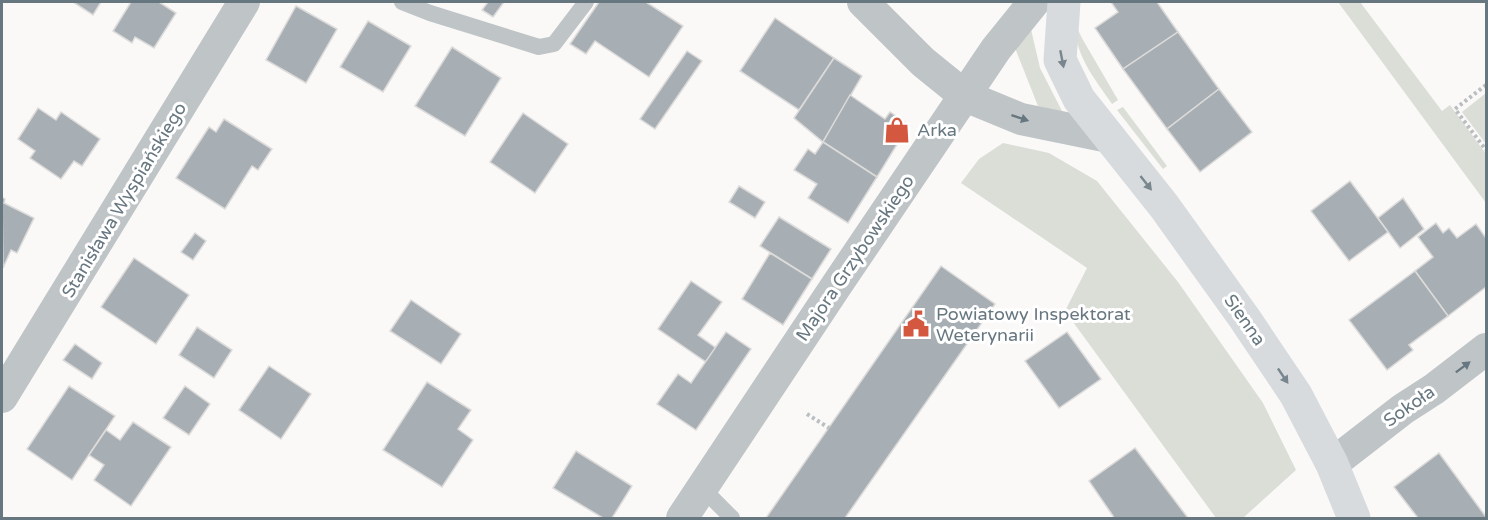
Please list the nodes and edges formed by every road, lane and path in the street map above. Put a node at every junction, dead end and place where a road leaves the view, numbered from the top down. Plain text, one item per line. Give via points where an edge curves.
1 (244, 2) edge
2 (402, 2) edge
3 (586, 2) edge
4 (863, 2) edge
5 (1034, 2) edge
6 (1064, 2) edge
7 (1486, 85) edge
8 (965, 96) junction
9 (1109, 137) junction
10 (1486, 150) edge
11 (1486, 349) edge
12 (2, 397) edge
13 (807, 414) dead end
14 (829, 428) dead end
15 (1332, 464) junction
16 (702, 488) junction
17 (682, 519) edge
18 (732, 519) edge
19 (1354, 519) edge

1 - 12 street, Stanisława Wyspiańskiego
2 - 3 lane via 539,47 554,44
4 - 8 street via 923,62
5 - 8 street, Majora Grzybowskiego
6 -> 9 street, Sienna via 1060,60 1079,99
7 - 10 path via 1455,109
8 -> 9 street via 1021,119
8 - 16 street, Majora Grzybowskiego
9 -> 15 street, Sienna via 1245,319 1296,395
15 -> 11 street, Sokoła
13 - 14 path
15 - 19 street, Sienna
16 - 17 street, Majora Grzybowskiego
16 - 18 lane

